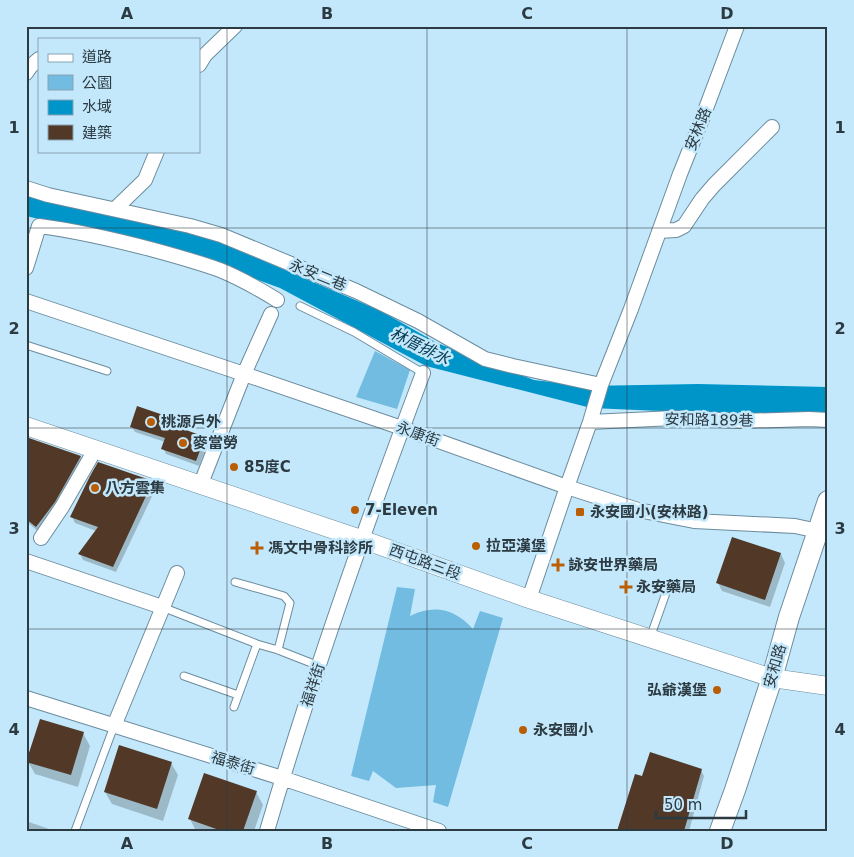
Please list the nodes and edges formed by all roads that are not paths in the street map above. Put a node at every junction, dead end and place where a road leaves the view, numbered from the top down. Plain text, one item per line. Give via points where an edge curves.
1 (235, 26) edge
2 (738, 26) edge
3 (38, 60) edge
4 (200, 63) edge
5 (26, 73) edge
6 (772, 127) dead end
7 (157, 152) edge
8 (26, 188) edge
9 (114, 209) junction
10 (659, 231) junction
11 (26, 268) edge
12 (277, 300) dead end
13 (26, 302) edge
14 (300, 306) dead end
15 (271, 314) dead end
16 (26, 345) edge
17 (106, 371) dead end
18 (423, 373) joint
19 (244, 374) junction
20 (600, 385) junction
21 (828, 420) edge
22 (591, 421) junction
23 (26, 426) edge
24 (402, 428) junction
25 (96, 450) junction
26 (200, 486) junction
27 (567, 488) junction
28 (828, 501) edge
29 (818, 531) junction
30 (40, 538) dead end
31 (361, 539) junction
32 (26, 561) edge
33 (177, 573) dead end
34 (235, 582) dead end
35 (667, 590) dead end
36 (529, 599) junction
37 (162, 607) junction
38 (650, 638) junction
39 (257, 644) junction
40 (278, 650) junction
41 (319, 666) junction
42 (184, 676) dead end
43 (772, 678) junction
44 (828, 686) edge
45 (238, 695) junction
46 (26, 698) edge
47 (234, 707) dead end
48 (114, 726) junction
49 (282, 778) junction
50 (75, 831) edge
51 (267, 831) edge
52 (439, 831) edge
53 (720, 831) edge

1 - 4 street
2 - 10 street, 安林路
3 - 5 street
6 - 10 street via 714,185 684,226
7 - 9 street via 145,180
8 - 9 street, 永安二巷
9 - 20 street, 永安二巷 via 190,226 230,239 356,291 485,358
10 - 20 street, 安林路
11 - 12 street via 39,226 63,229 194,261 250,284
13 - 19 street, 永康街
14 - 18 lane via 354,332
15 - 19 street
16 - 17 lane
18 - 24 street, 福祥街
19 - 24 street, 永康街
19 - 26 street
20 - 22 street, 安林路
21 - 22 street, 安和路189巷 via 674,418
22 - 27 street
23 - 25 street, 西屯路三段
24 - 27 street, 永康街
24 - 31 street, 福祥街
25 - 26 street, 西屯路三段
25 - 30 street
26 - 31 street, 西屯路三段
27 - 29 street, 永康街 via 638,510 694,520 795,526
27 - 36 street
28 - 29 main road, 安和路
29 - 43 main road, 安和路
31 - 36 street, 西屯路三段
31 - 41 street, 福祥街
32 - 37 street
33 - 37 street
34 - 40 lane via 284,596 290,603
35 - 38 lane
36 - 38 street, 西屯路三段
37 - 39 lane
37 - 48 street
38 - 43 street, 西屯路三段
39 - 40 lane
39 - 45 lane
40 - 41 lane
41 - 49 street, 福祥街
42 - 45 lane
43 - 44 street, 西屯路三段
43 - 53 main road, 安和路
45 - 47 lane
46 - 48 street, 福泰街
48 - 49 street, 福泰街
48 - 50 lane
49 - 51 street, 福祥街
49 - 52 street, 福泰街

